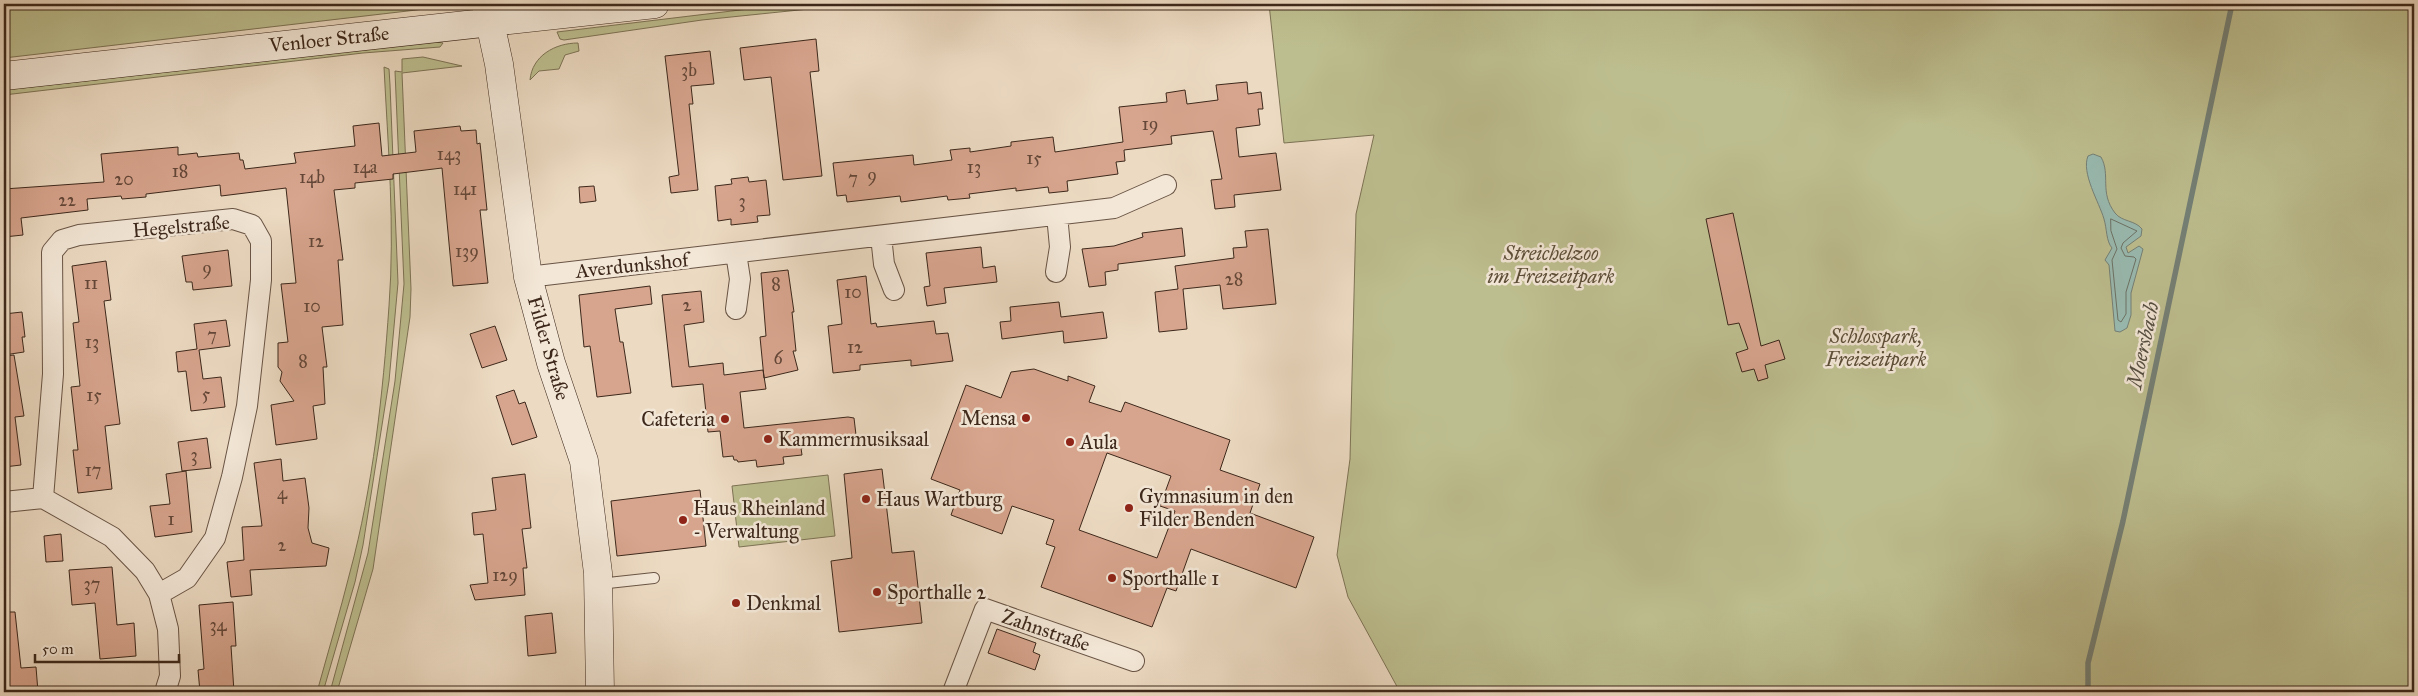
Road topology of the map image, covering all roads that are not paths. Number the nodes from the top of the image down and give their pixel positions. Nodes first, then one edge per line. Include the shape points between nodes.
1 (655, 4) edge
2 (488, 13) edge
3 (4, 76) edge
4 (1166, 185) dead end
5 (1057, 215) junction
6 (881, 236) junction
7 (736, 253) junction
8 (1056, 272) dead end
9 (528, 277) junction
10 (894, 290) dead end
11 (736, 309) dead end
12 (43, 498) junction
13 (4, 502) edge
14 (654, 578) dead end
15 (598, 584) junction
16 (159, 594) junction
17 (1134, 661) dead end
18 (165, 692) edge
19 (600, 692) edge
20 (953, 692) edge

1 - 2 street, Venloer Straße
2 - 3 street, Venloer Straße
2 - 9 street, Filder Straße via 499,64
4 - 5 street, Averdunkshof via 1114,208
5 - 6 street, Averdunkshof
5 - 8 street via 1060,247
6 - 7 street, Averdunkshof
6 - 10 street via 884,264
7 - 9 street, Averdunkshof
7 - 11 street via 740,279
9 - 15 street, Filder Straße via 551,363 584,461
12 - 13 street
12 - 16 street via 112,537 145,571
12 - 16 street, Hegelstraße via 53,374 52,252 62,240 79,235 233,219 252,225 261,242 261,280 247,406 232,476 215,538 187,578
14 - 15 lane
15 - 19 street, Filder Straße
16 - 18 street via 168,628 170,676
17 - 20 street, Zahnstraße via 985,608

